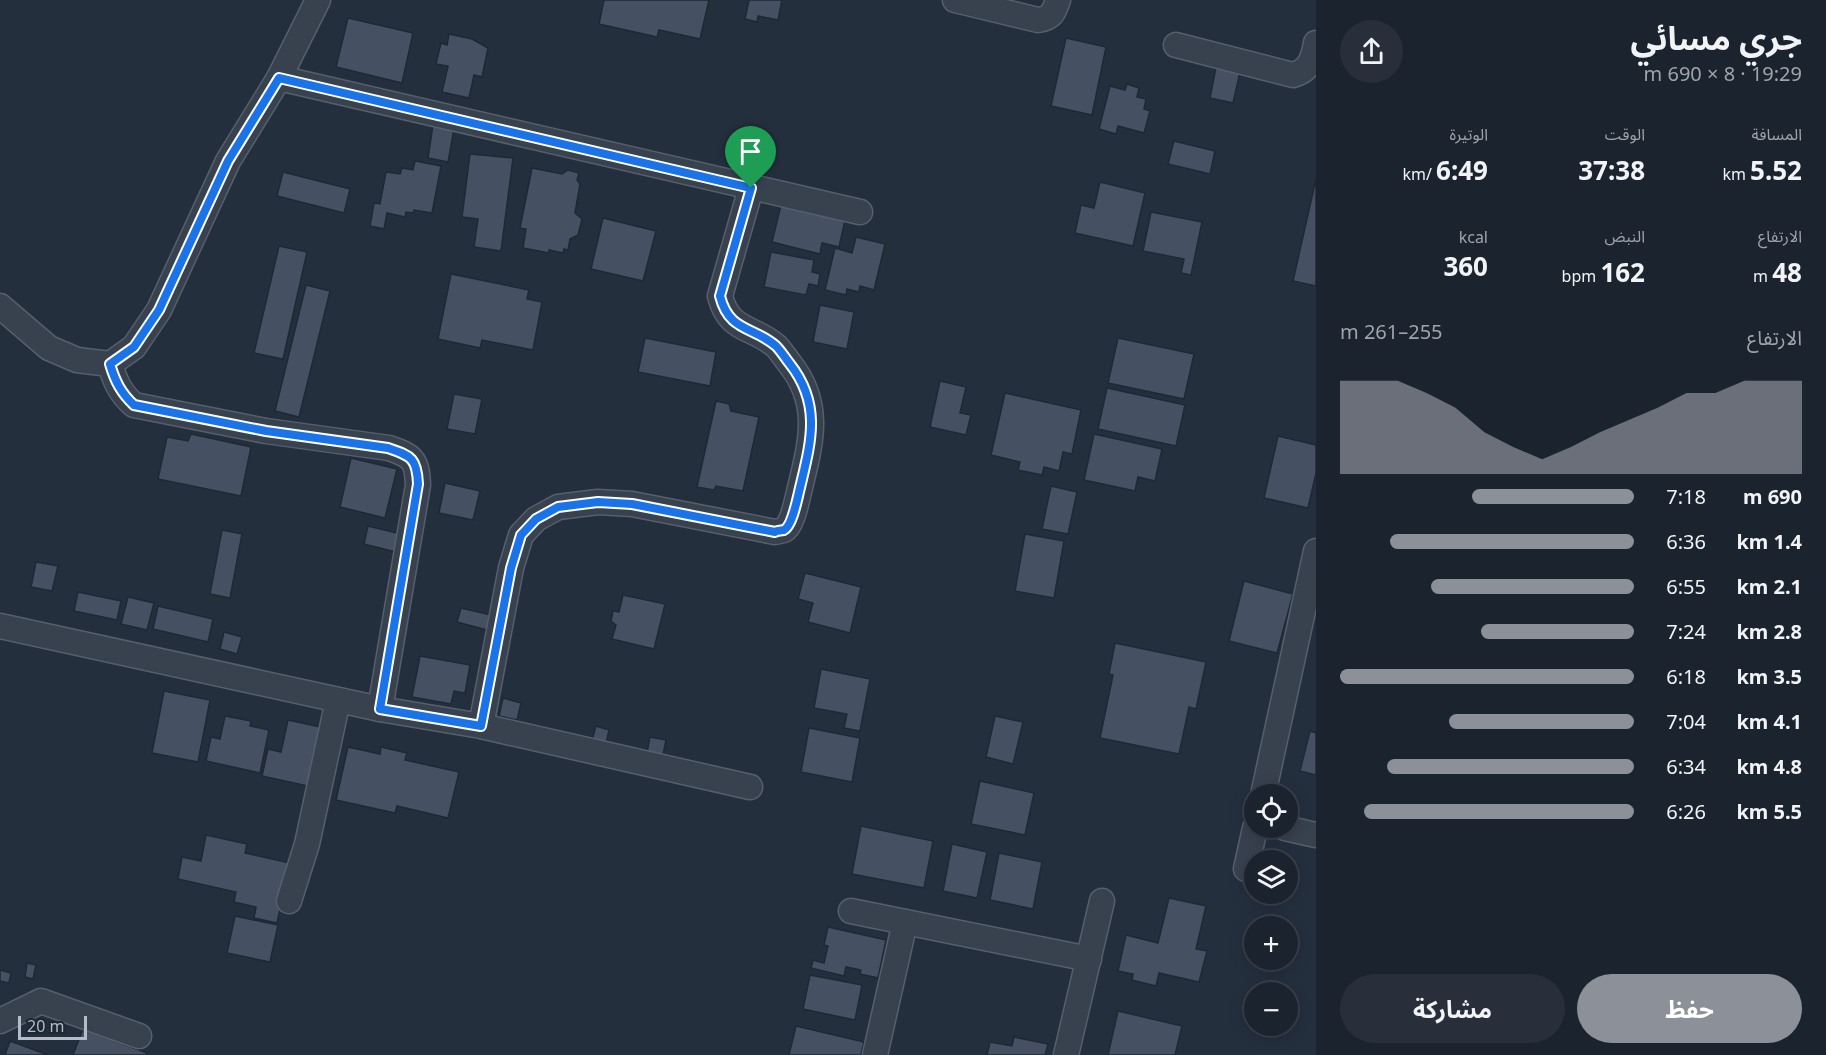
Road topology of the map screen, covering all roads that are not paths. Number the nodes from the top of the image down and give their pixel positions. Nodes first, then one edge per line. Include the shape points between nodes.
1 (318, 0) edge
2 (955, 0) edge
3 (1058, 0) edge
4 (1316, 43) edge
5 (1176, 45) dead end
6 (279, 78) junction
7 (751, 188) junction
8 (860, 212) dead end
9 (0, 306) edge
10 (110, 364) junction
11 (1316, 551) edge
12 (0, 626) edge
13 (338, 700) junction
14 (380, 709) junction
15 (481, 726) junction
16 (1265, 784) edge
17 (750, 788) dead end
18 (1298, 831) edge
19 (1316, 835) edge
20 (289, 901) dead end
21 (1102, 901) dead end
22 (851, 911) dead end
23 (905, 922) junction
24 (1089, 959) junction
25 (0, 1021) edge
26 (139, 1036) dead end
27 (875, 1055) edge
28 (1066, 1055) edge

1 - 6 street
2 - 3 street via 1038,20 1054,13
4 - 5 street via 1308,68 1293,75
6 - 7 street
6 - 10 street via 228,161 159,310 134,347
7 - 8 street
7 - 15 street via 720,296 731,320 776,346 808,396 812,422 808,453 789,526 775,532 632,504 598,502 558,507 536,519 521,535 511,568
9 - 10 street via 49,348 77,360
10 - 14 street via 123,395 134,405 408,454 418,468 418,484
11 - 16 street
12 - 13 street
13 - 14 street
13 - 20 street via 307,844
14 - 15 street
15 - 17 street
18 - 19 street
21 - 24 street
22 - 23 street
23 - 24 street
23 - 27 street
24 - 28 street
25 - 26 street via 41,1002

